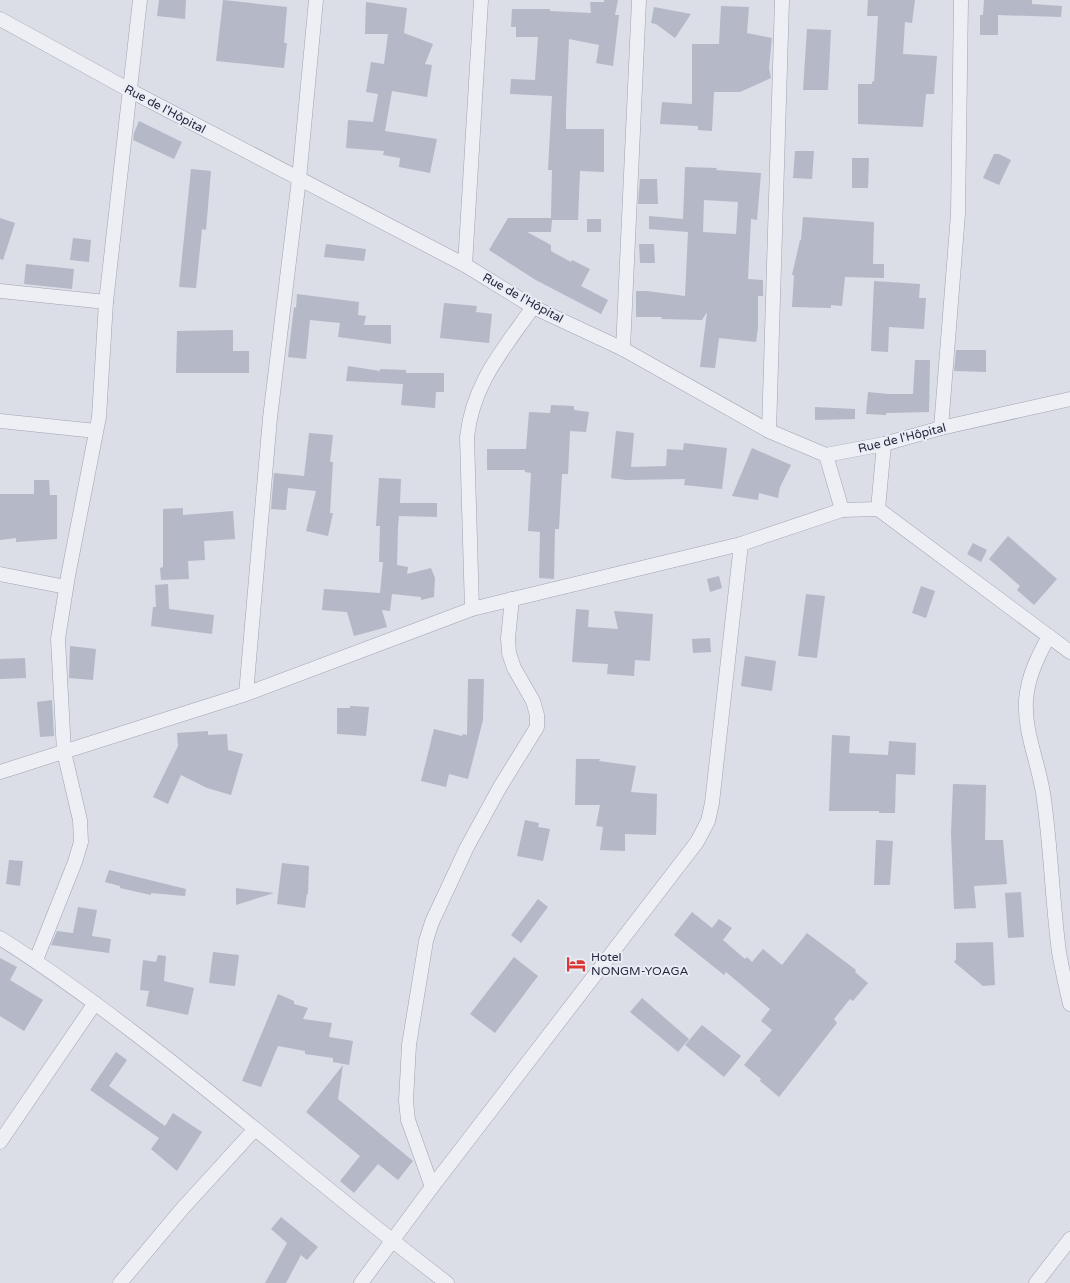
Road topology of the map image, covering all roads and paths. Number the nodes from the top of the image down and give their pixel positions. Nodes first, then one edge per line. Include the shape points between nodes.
1 (140, 0) edge
2 (316, 0) edge
3 (482, 0) edge
4 (639, 0) edge
5 (782, 0) edge
6 (960, 0) edge
7 (0, 19) edge
8 (131, 91) junction
9 (299, 179) junction
10 (465, 265) junction
11 (0, 291) edge
12 (106, 302) junction
13 (534, 306) junction
14 (623, 349) junction
15 (1070, 399) edge
16 (0, 421) edge
17 (941, 428) junction
18 (96, 431) junction
19 (769, 431) junction
20 (884, 444) junction
21 (826, 455) junction
22 (878, 509) junction
23 (842, 510) junction
24 (741, 544) junction
25 (0, 574) edge
26 (66, 587) junction
27 (512, 599) junction
28 (472, 609) junction
29 (1049, 636) junction
30 (1070, 652) edge
31 (246, 694) junction
32 (64, 752) junction
33 (0, 772) edge
34 (0, 938) edge
35 (36, 960) junction
36 (95, 1003) junction
37 (1070, 1004) edge
38 (255, 1129) junction
39 (0, 1142) edge
40 (432, 1187) junction
41 (1070, 1239) edge
42 (392, 1242) junction
43 (120, 1283) edge
44 (361, 1283) edge
45 (448, 1283) edge
46 (1036, 1283) edge

1 - 8 street
2 - 9 street
3 - 10 street
4 - 14 street
5 - 19 street
6 - 17 street via 958,214
7 - 8 street, Rue de l'Hôpital
8 - 9 street, Rue de l'Hôpital
8 - 12 street
9 - 10 street, Rue de l'Hôpital
9 - 31 street via 270,418
10 - 13 street, Rue de l'Hôpital
11 - 12 street
12 - 18 street
13 - 14 street, Rue de l'Hôpital
13 - 28 street via 493,364 477,392 469,417
14 - 19 street, Rue de l'Hôpital
15 - 17 street, Rue de l'Hôpital
16 - 18 street
17 - 20 street, Rue de l'Hôpital
18 - 26 street
19 - 21 street, Rue de l'Hôpital
20 - 21 street, Rue de l'Hôpital
20 - 22 street
21 - 23 street
22 - 23 street
22 - 29 street
23 - 24 street
24 - 27 street
24 - 40 street via 712,803 704,831
25 - 26 street
26 - 32 street via 58,639
27 - 28 street
27 - 40 street via 509,653 533,701 537,727 467,846 426,941 409,1045 406,1101 408,1120
28 - 31 street
29 - 30 street
29 - 37 street via 1030,680 1026,699 1027,728 1043,795 1060,953
31 - 32 street
32 - 33 street
32 - 35 street via 80,820 81,842
34 - 35 street
35 - 36 street
36 - 38 street
36 - 39 street
38 - 42 street
38 - 43 street via 182,1208
40 - 42 street
41 - 46 street
42 - 44 street
42 - 45 street

